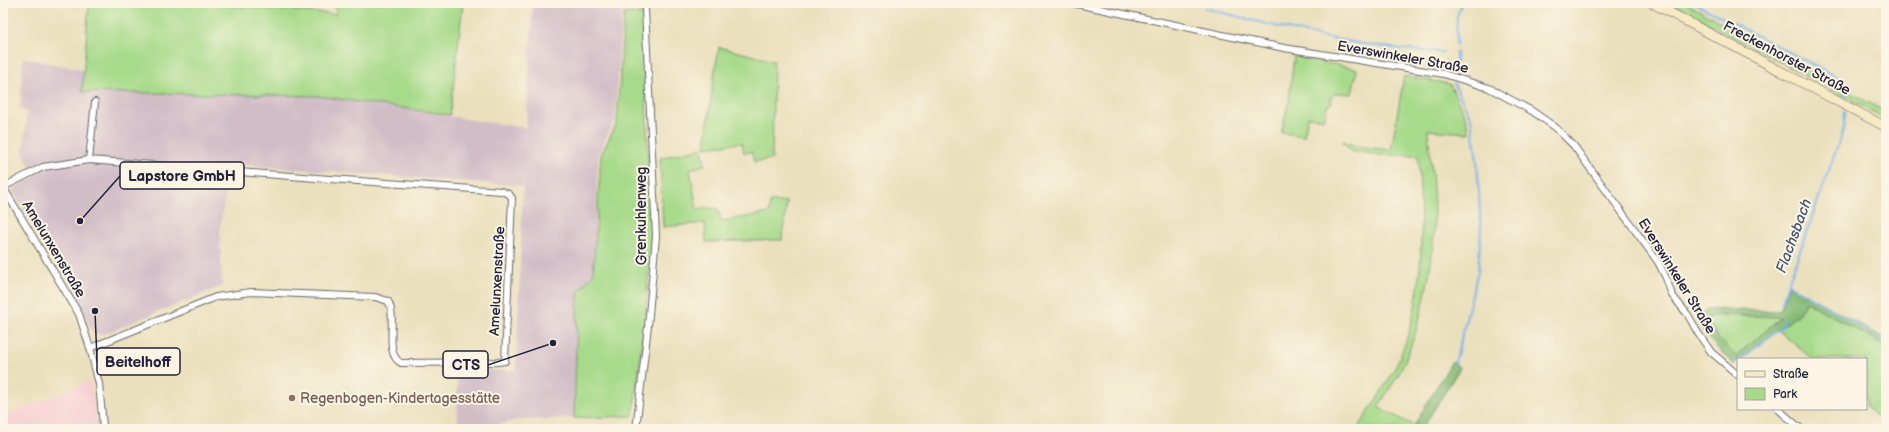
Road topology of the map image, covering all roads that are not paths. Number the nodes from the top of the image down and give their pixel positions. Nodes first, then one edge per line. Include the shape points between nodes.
1 (646, 3) edge
2 (1072, 3) edge
3 (1652, 3) edge
4 (95, 102) dead end
5 (1886, 127) edge
6 (89, 160) junction
7 (3, 187) edge
8 (90, 348) junction
9 (1737, 374) edge
10 (1779, 410) edge
11 (101, 429) edge
12 (636, 429) edge
13 (1801, 429) edge

1 - 12 street, Grenkuhlenweg via 644,10 656,236
2 - 9 street, Everswinkeler Straße via 1284,48 1444,74 1490,88 1507,97 1554,127 1574,146 1658,262 1672,295 1711,352
3 - 5 main road, Freckenhorster Straße
4 - 6 street
6 - 7 street, Amelunxenstraße via 44,167
6 - 8 street, Amelunxenstraße via 501,191 509,194 513,206 505,360 401,363 392,353 391,312 388,301 375,297 251,292 216,297
7 - 8 street, Amelunxenstraße via 79,314
8 - 11 street, Amelunxenstraße via 99,384
10 - 13 street

